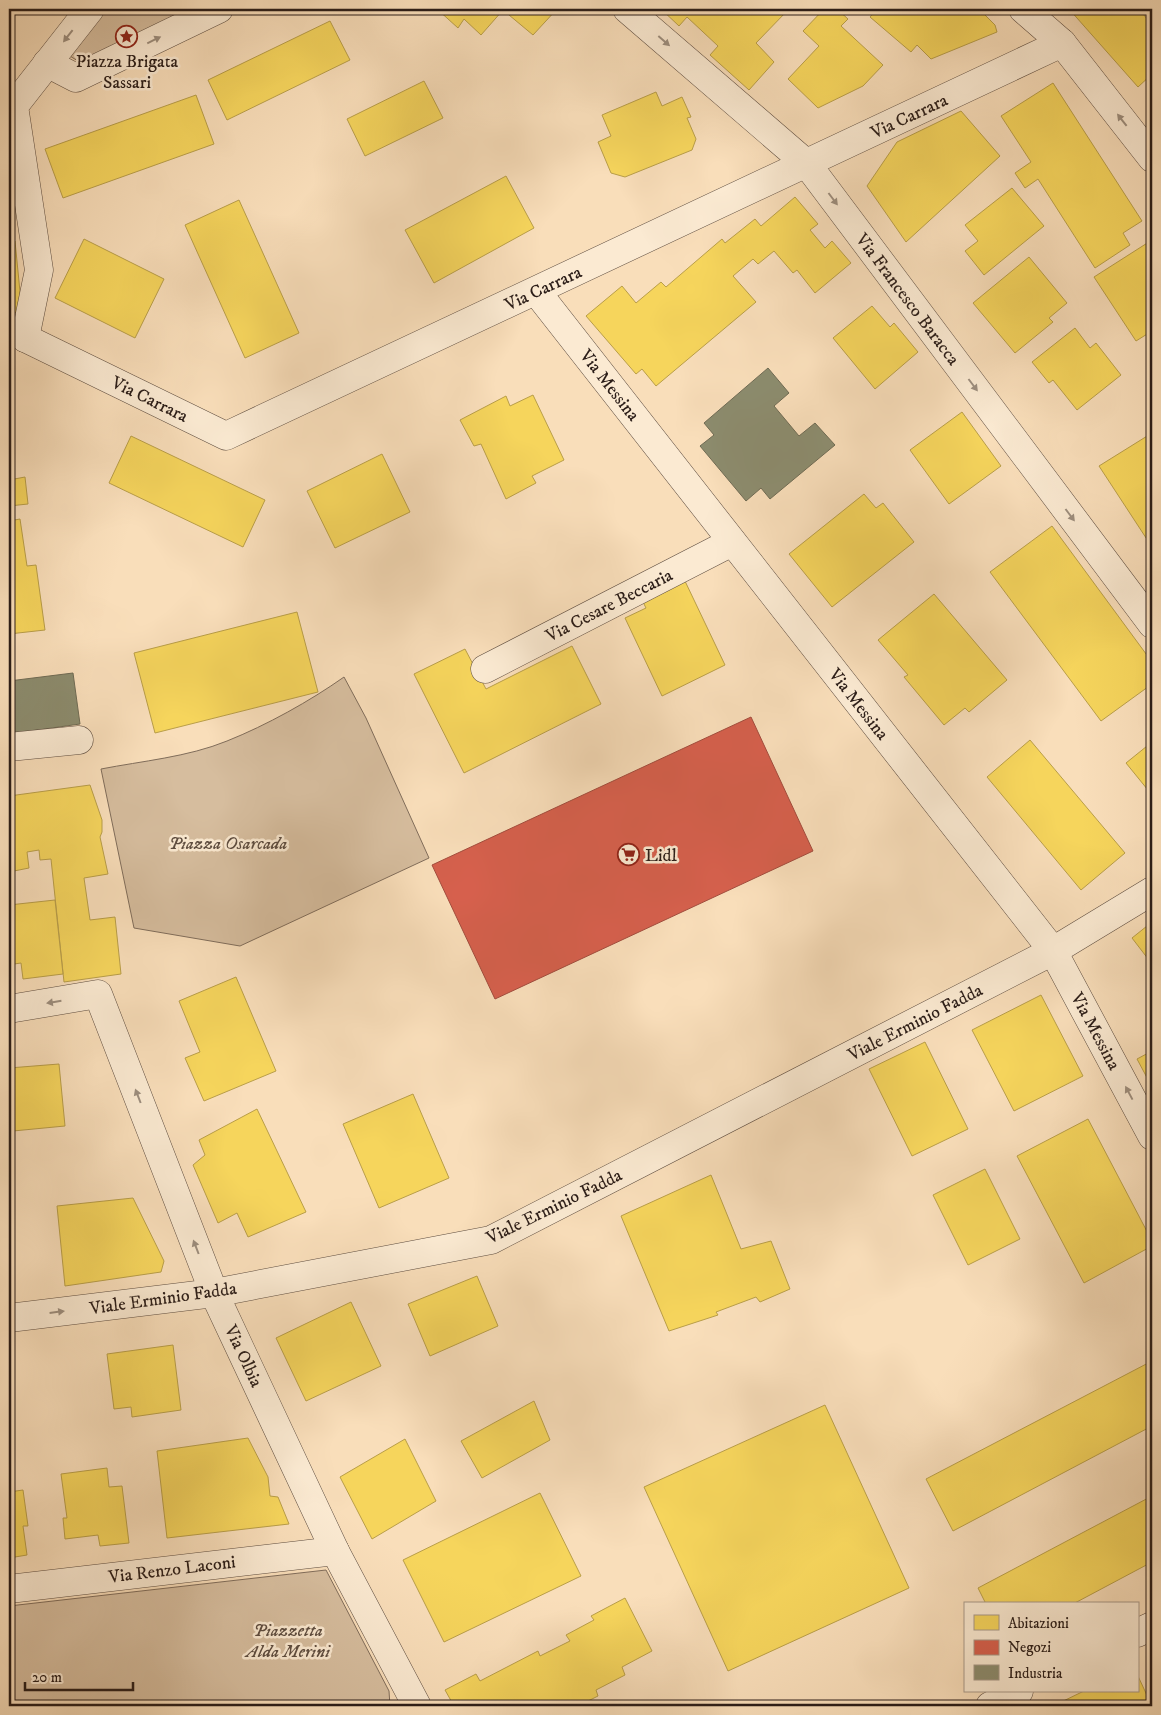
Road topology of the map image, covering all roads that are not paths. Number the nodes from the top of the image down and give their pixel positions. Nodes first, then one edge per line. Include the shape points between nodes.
1 (90, 9) edge
2 (219, 9) edge
3 (627, 9) edge
4 (1023, 9) edge
5 (1062, 43) junction
6 (47, 64) junction
7 (1152, 158) edge
8 (807, 164) junction
9 (536, 291) junction
10 (17, 339) edge
11 (732, 542) junction
12 (1152, 624) edge
13 (485, 669) dead end
14 (79, 740) dead end
15 (9, 747) edge
16 (1152, 891) edge
17 (1053, 950) junction
18 (9, 1009) edge
19 (1152, 1136) edge
20 (214, 1293) junction
21 (9, 1318) edge
22 (335, 1551) junction
23 (9, 1588) edge
24 (1152, 1626) edge
25 (1138, 1633) edge
26 (417, 1706) edge

1 -> 6 street
6 -> 2 street via 76,78
3 -> 8 street, Via Francesco Baracca
4 - 5 street
7 -> 5 street
5 - 8 street, Via Carrara
6 - 10 street via 14,106 39,270
8 - 9 street, Via Carrara
8 -> 12 street, Via Francesco Baracca
9 - 10 street, Via Carrara via 226,436
9 - 11 street, Via Messina
11 - 13 street, Via Cesare Beccaria
11 - 17 street, Via Messina
14 - 15 street
16 - 17 street, Viale Erminio Fadda
19 -> 17 street, Via Messina
17 - 20 street, Viale Erminio Fadda via 491,1240
20 -> 18 street, Via Olbia via 98,994
21 -> 20 street, Viale Erminio Fadda
20 - 22 street, Via Olbia
22 - 23 street, Via Renzo Laconi
22 - 26 street, Via Olbia
24 - 25 street

